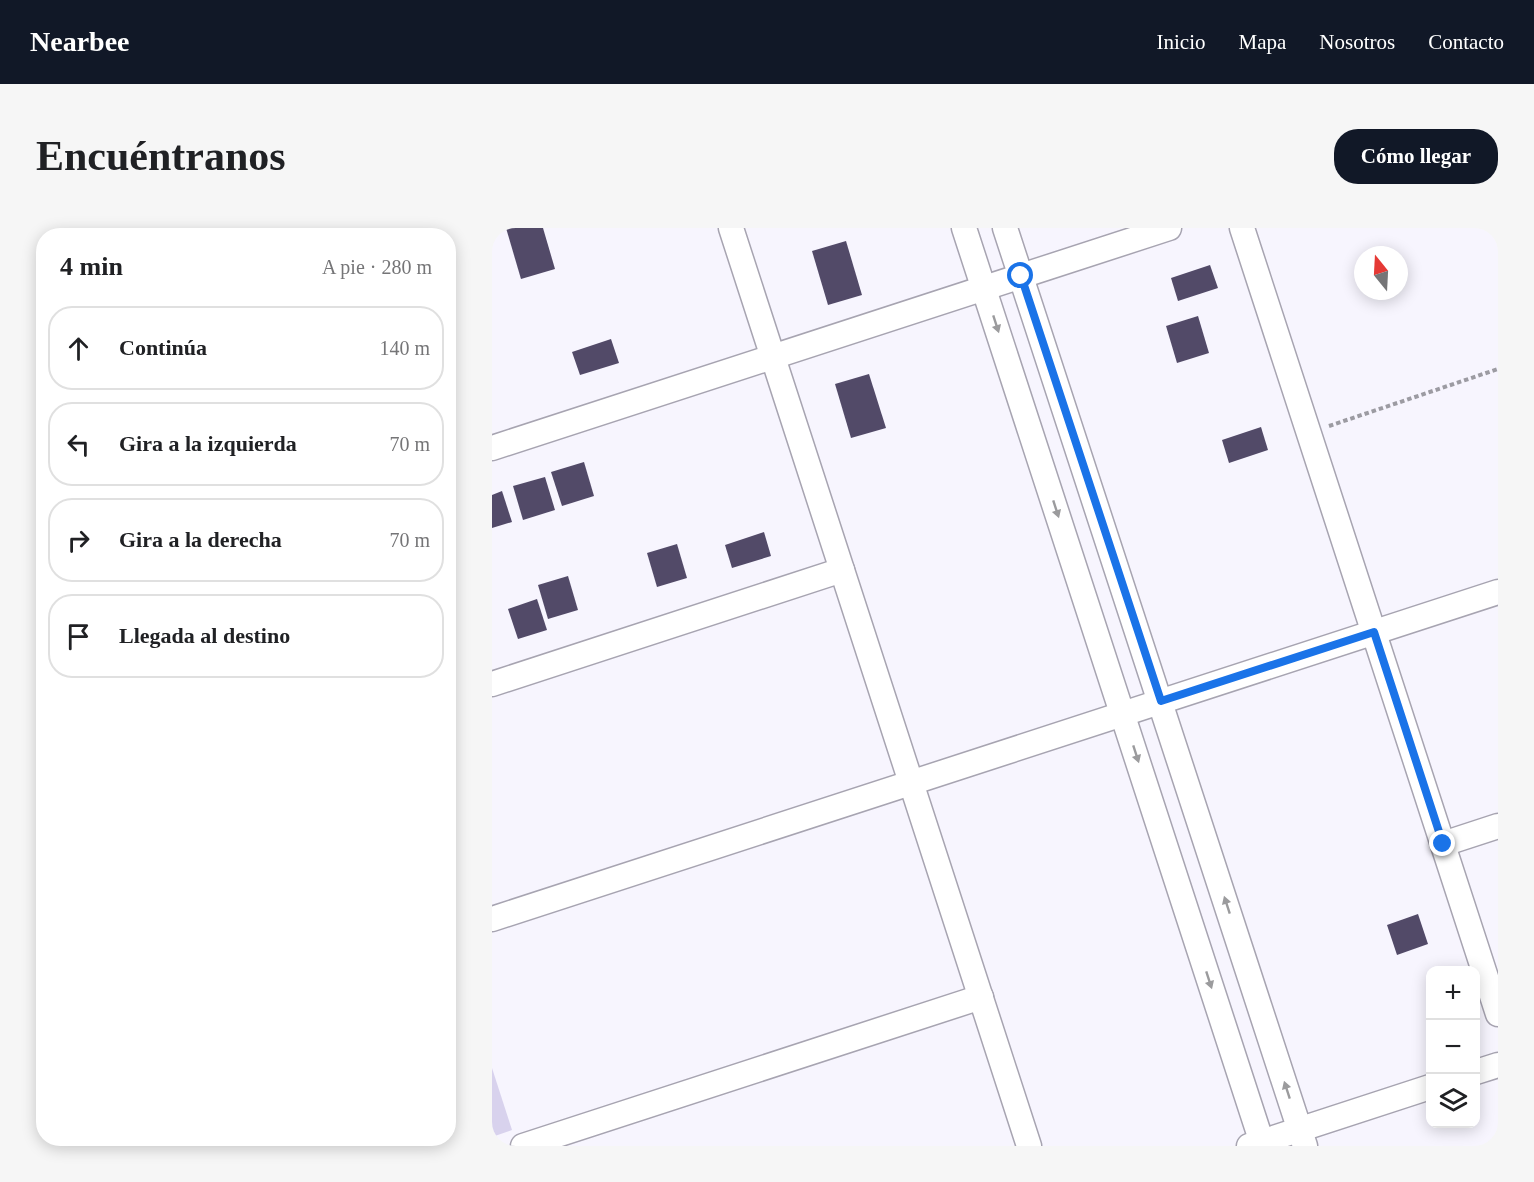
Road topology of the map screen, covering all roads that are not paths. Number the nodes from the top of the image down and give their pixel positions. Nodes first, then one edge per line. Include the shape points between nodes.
1 (731, 228) edge
2 (964, 228) edge
3 (1005, 228) edge
4 (1169, 228) edge
5 (1242, 228) edge
6 (1021, 276) junction
7 (984, 288) junction
8 (773, 357) junction
9 (492, 448) edge
10 (842, 570) junction
11 (1498, 592) edge
12 (1374, 632) junction
13 (492, 684) edge
14 (1161, 701) junction
15 (1123, 714) junction
16 (911, 783) junction
17 (1498, 826) edge
18 (1443, 844) junction
19 (492, 919) edge
20 (981, 997) junction
21 (1498, 1014) edge
22 (1498, 1065) edge
23 (1480, 1071) edge
24 (1426, 1089) edge
25 (1303, 1138) edge
26 (1258, 1145) edge
27 (523, 1146) edge
28 (1029, 1146) edge

1 - 8 street
2 - 7 street
3 - 6 street
4 - 6 street
5 - 12 street
6 - 7 street
6 - 14 street
7 - 8 street
7 -> 15 street
8 - 9 street
8 - 10 street
10 - 13 street
10 - 16 street
11 - 12 street
12 - 14 street
12 - 18 street
14 - 15 street
25 -> 14 street
15 - 16 street
15 -> 26 street
16 - 19 street
16 - 20 street
17 - 18 street
18 - 21 street
20 - 27 street
20 - 28 street
22 - 23 street
24 - 25 street
25 - 26 street

